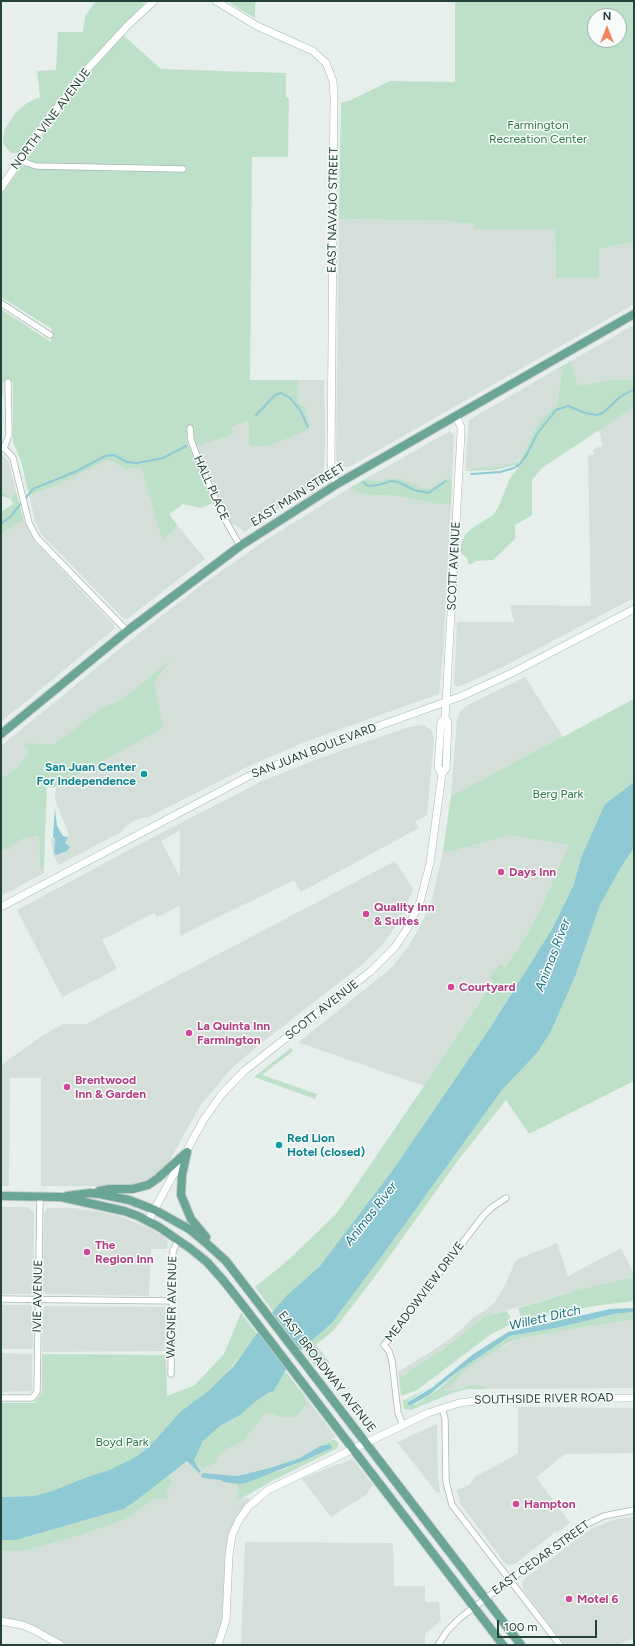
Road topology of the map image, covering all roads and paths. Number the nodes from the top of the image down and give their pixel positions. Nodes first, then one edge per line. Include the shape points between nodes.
1 (154, 1) edge
2 (216, 1) edge
3 (20, 159) junction
4 (182, 169) dead end
5 (1, 188) edge
6 (1, 303) edge
7 (634, 314) edge
8 (50, 335) dead end
9 (8, 382) dead end
10 (456, 416) junction
11 (190, 428) dead end
12 (3, 447) edge
13 (337, 484) junction
14 (240, 546) junction
15 (634, 609) edge
16 (127, 631) junction
17 (446, 703) junction
18 (1, 734) edge
19 (1, 907) edge
20 (187, 1152) junction
21 (90, 1192) junction
22 (1, 1196) edge
23 (40, 1197) junction
24 (61, 1197) junction
25 (506, 1198) dead end
26 (155, 1210) junction
27 (148, 1221) junction
28 (178, 1240) junction
29 (226, 1261) junction
30 (1, 1299) edge
31 (38, 1300) junction
32 (172, 1302) junction
33 (171, 1374) dead end
34 (1, 1398) edge
35 (634, 1398) edge
36 (442, 1408) junction
37 (403, 1425) junction
38 (367, 1443) junction
39 (354, 1450) junction
40 (634, 1510) edge
41 (510, 1580) junction
42 (486, 1599) junction
43 (474, 1607) junction
44 (1, 1622) edge
45 (50, 1644) edge
46 (61, 1645) edge
47 (218, 1645) edge
48 (438, 1645) edge
49 (503, 1645) edge
50 (521, 1645) edge
51 (560, 1645) edge

1 - 3 main road, NORTH VINE AVENUE via 81,76
2 - 13 main road, EAST NAVAJO STREET via 258,26 312,51 326,63 333,81 331,460 332,474
3 - 4 street via 36,166
3 - 5 main road, NORTH VINE AVENUE
6 - 8 street
7 - 10 main road, EAST MAIN STREET
9 - 12 street via 9,435
10 - 13 main road, EAST MAIN STREET
10 - 17 main road, SCOTT AVENUE via 461,433
11 - 14 street, HALL PLACE via 191,440 202,467 223,516
12 - 16 street via 13,458 29,523 37,538
13 - 14 main road, EAST MAIN STREET
14 - 16 main road, EAST MAIN STREET
15 - 17 main road, SAN JUAN BOULEVARD via 514,672
16 - 18 main road, EAST MAIN STREET
17 - 19 main road, SAN JUAN BOULEVARD via 326,745 251,775
17 - 20 main road, SCOTT AVENUE via 445,718 441,722 438,767 442,774 426,883 416,911 401,939 371,971 244,1072 221,1095
20 - 21 main road via 148,1185 132,1189
20 - 26 main road, SCOTT AVENUE
20 - 29 main road via 180,1188 183,1202 191,1219
21 - 24 main road, EAST BROADWAY AVENUE
21 - 26 main road, EAST BROADWAY AVENUE
22 - 23 main road, EAST BROADWAY AVENUE
23 - 24 main road, EAST BROADWAY AVENUE
23 - 31 street, IVIE AVENUE
24 - 27 main road, EAST BROADWAY AVENUE via 131,1213
25 - 37 street, MEADOWVIEW DRIVE via 483,1216 384,1345 392,1361 398,1413
26 - 27 main road, SCOTT AVENUE
26 - 29 main road, EAST BROADWAY AVENUE via 194,1233
27 - 28 main road, EAST BROADWAY AVENUE
28 - 32 street, WAGNER AVENUE via 173,1251
28 - 39 main road, EAST BROADWAY AVENUE via 216,1272
29 - 38 main road, EAST BROADWAY AVENUE
30 - 31 street
31 - 32 street
31 - 34 street, IVIE AVENUE via 36,1394 32,1398
32 - 33 street, WAGNER AVENUE
35 - 36 main road, SOUTHSIDE RIVER ROAD via 490,1399 463,1402
36 - 37 main road, SOUTHSIDE RIVER ROAD
36 - 41 street via 445,1419 446,1482 450,1499 461,1518
37 - 38 main road, SOUTHSIDE RIVER ROAD
38 - 39 main road, SOUTHSIDE RIVER ROAD
38 - 42 main road, EAST BROADWAY AVENUE
39 - 43 main road, EAST BROADWAY AVENUE
39 - 47 main road, SOUTHSIDE RIVER ROAD via 268,1490 253,1501 245,1512 234,1530 230,1546 226,1620
40 - 41 street, EAST CEDAR STREET via 604,1516 585,1524
41 - 42 street, EAST CEDAR STREET
41 - 51 street
42 - 43 street, EAST CEDAR STREET
42 - 50 main road, EAST BROADWAY AVENUE
43 - 48 street, EAST CEDAR STREET via 453,1624
43 - 49 main road, EAST BROADWAY AVENUE
44 - 45 main road via 22,1625 34,1630
45 - 46 main road

